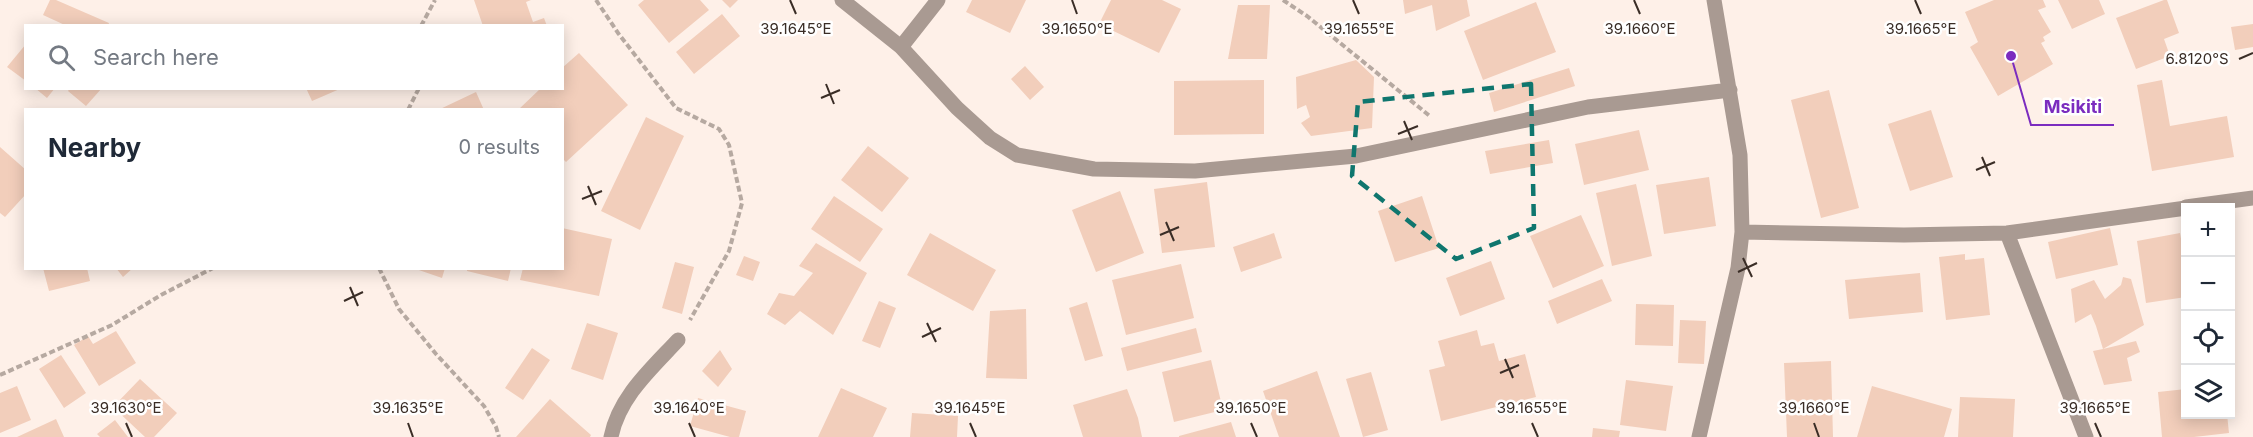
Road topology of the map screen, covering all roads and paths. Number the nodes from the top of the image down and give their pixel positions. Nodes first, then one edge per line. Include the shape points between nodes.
1 (435, 0) edge
2 (596, 0) edge
3 (842, 0) edge
4 (938, 0) edge
5 (1283, 0) edge
6 (1714, 0) edge
7 (423, 24) edge
8 (901, 46) junction
9 (418, 90) edge
10 (1730, 90) junction
11 (410, 108) edge
12 (1456, 135) junction
13 (2253, 198) edge
14 (2220, 203) edge
15 (2181, 209) edge
16 (1742, 232) junction
17 (2007, 233) junction
18 (209, 270) edge
19 (380, 270) edge
20 (678, 340) joint
21 (0, 375) edge
22 (499, 437) edge
23 (611, 437) edge
24 (1699, 437) edge
25 (2086, 437) edge

1 - 7 path
2 - 20 path via 676,108 719,129 729,145 742,203 729,251
3 - 8 street
4 - 8 street
5 - 12 path
6 - 10 street
8 - 12 street via 990,138 1017,155 1094,169 1195,171 1356,156
9 - 11 path
10 - 12 street via 1588,107
10 - 16 street via 1740,155
13 - 14 street
15 - 17 street
16 - 17 street
16 - 24 street via 1738,268
17 - 25 street
18 - 21 path via 112,325
19 - 22 path via 399,309 484,406
20 - 23 street via 628,396

